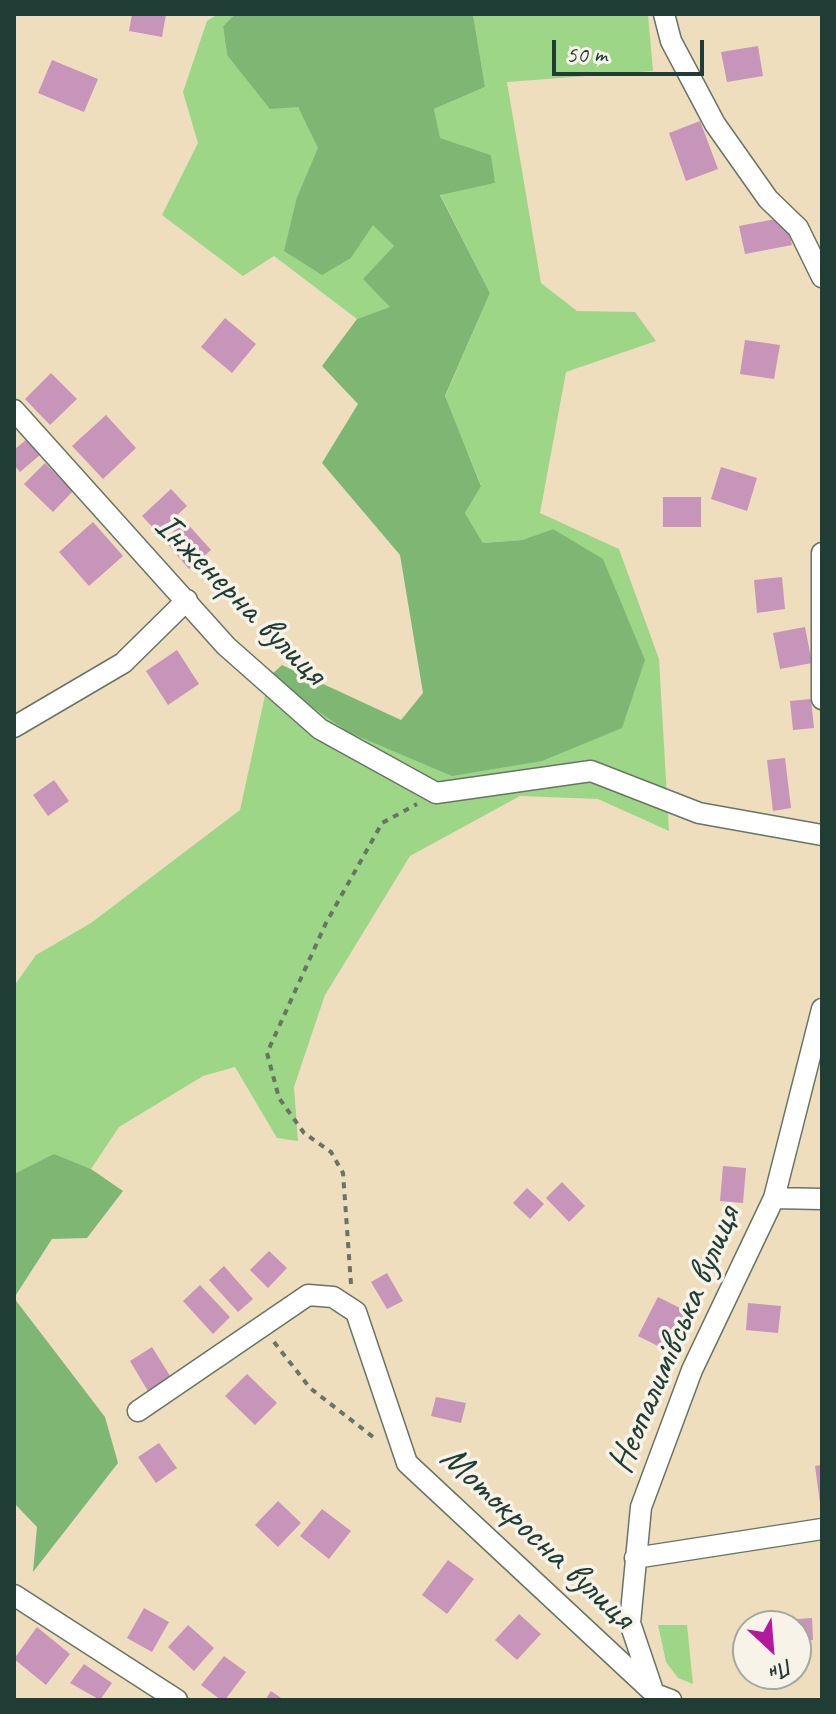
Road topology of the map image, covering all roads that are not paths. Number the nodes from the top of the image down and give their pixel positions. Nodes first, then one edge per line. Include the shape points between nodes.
1 (664, 14) edge
2 (822, 277) edge
3 (14, 410) edge
4 (821, 562) edge
5 (187, 600) junction
6 (822, 699) edge
7 (14, 727) edge
8 (822, 835) edge
9 (822, 1009) edge
10 (774, 1198) junction
11 (822, 1199) edge
12 (138, 1411) dead end
13 (822, 1529) edge
14 (635, 1558) junction
15 (14, 1595) edge
16 (659, 1698) edge
17 (177, 1700) edge

1 - 2 street via 671,41 715,124 768,199 798,228
3 - 5 street, Інженерна вулиця
4 - 6 street
5 - 7 street via 123,663
5 - 8 street, Інженерна вулиця via 226,646 320,729 436,793 591,771 699,813
9 - 10 street, Неопалимівська вулиця
10 - 11 street
10 - 14 street, Неопалимівська вулиця via 692,1370 641,1507
12 - 16 street, Мотокросна вулиця via 308,1295 333,1297 356,1312 407,1463
13 - 14 street
14 - 16 street, Неопалимівська вулиця via 630,1623
15 - 17 street

